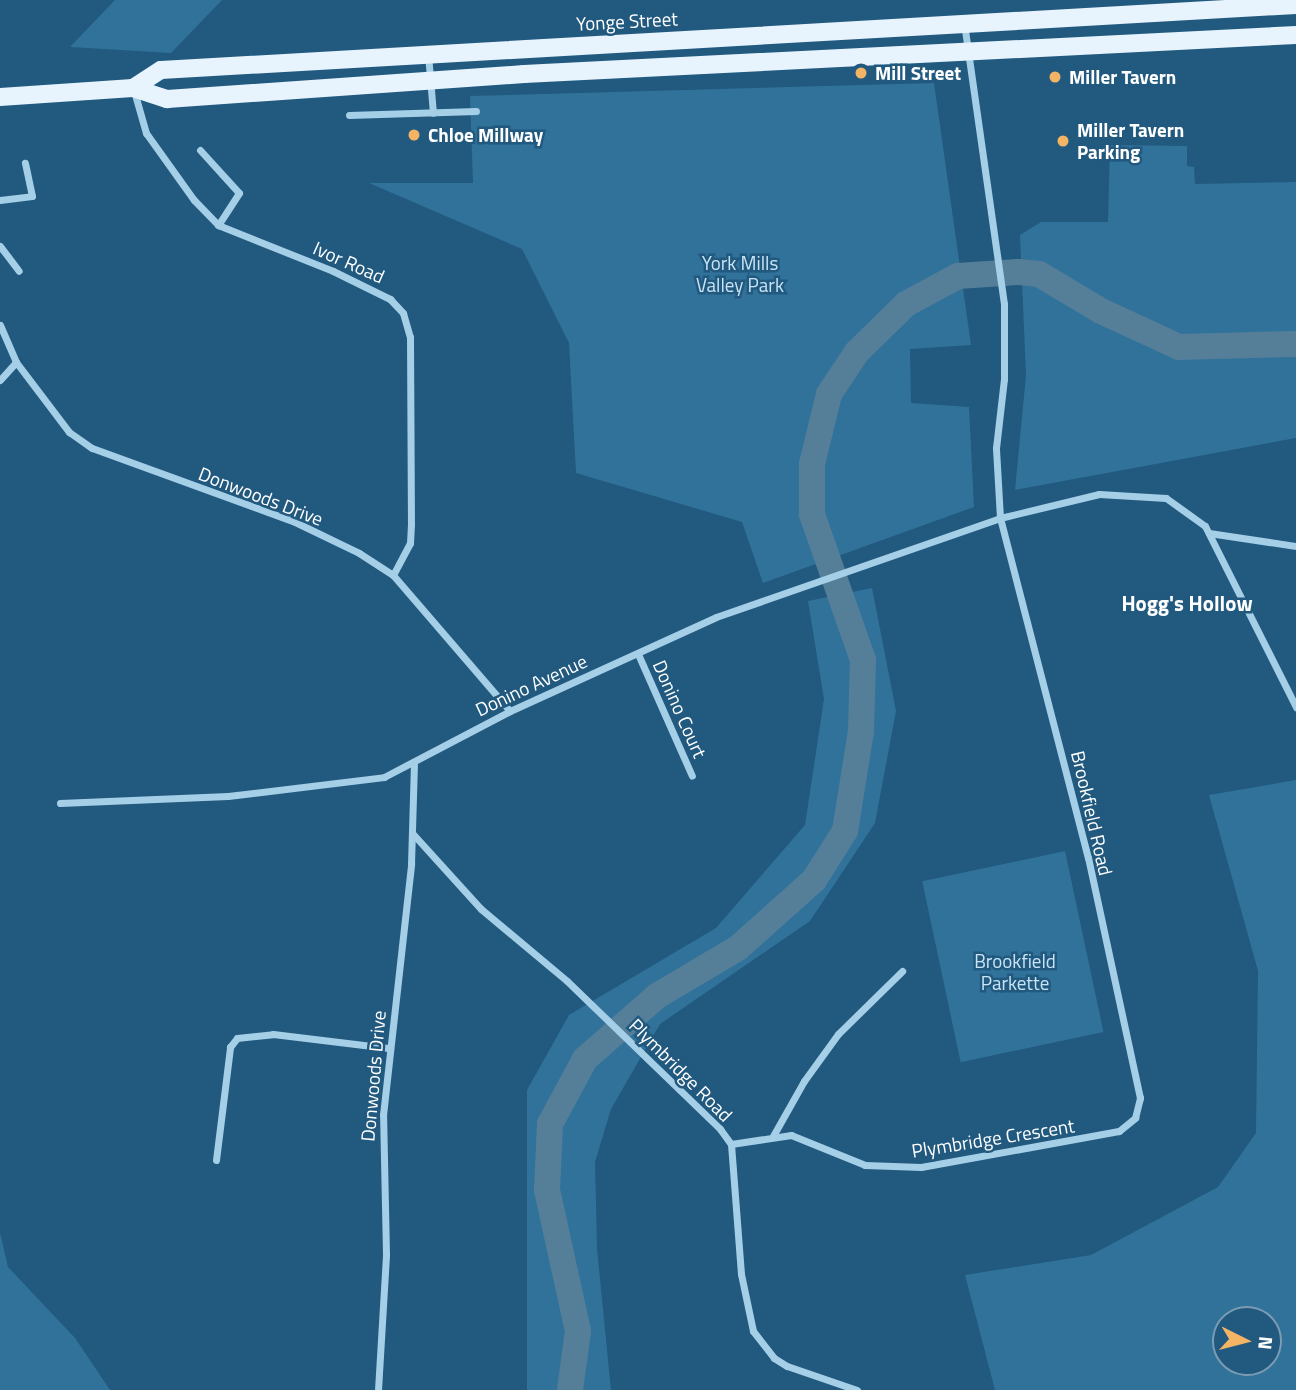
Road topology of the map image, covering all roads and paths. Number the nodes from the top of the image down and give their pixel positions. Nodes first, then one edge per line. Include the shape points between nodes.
1 (1296, 5) edge
2 (964, 22) junction
3 (1296, 35) edge
4 (966, 49) junction
5 (428, 54) junction
6 (430, 79) junction
7 (133, 89) junction
8 (0, 97) edge
9 (476, 111) dead end
10 (433, 113) junction
11 (349, 115) dead end
12 (200, 150) dead end
13 (25, 163) dead end
14 (0, 200) edge
15 (218, 225) junction
16 (0, 246) edge
17 (19, 271) dead end
18 (0, 325) edge
19 (16, 362) junction
20 (0, 380) edge
21 (1000, 518) junction
22 (1209, 533) junction
23 (1296, 546) edge
24 (393, 575) junction
25 (638, 654) junction
26 (1296, 707) edge
27 (510, 711) junction
28 (414, 765) junction
29 (692, 776) dead end
30 (60, 803) dead end
31 (413, 834) junction
32 (902, 971) dead end
33 (388, 1048) junction
34 (1135, 1118) joint
35 (773, 1136) junction
36 (731, 1144) junction
37 (216, 1160) dead end
38 (378, 1390) edge
39 (857, 1390) edge

1 - 2 main road, Yonge Street
2 - 4 street
2 - 5 main road, Yonge Street
3 - 4 main road, Yonge Street
4 - 6 main road, Yonge Street
4 - 21 street via 1004,304 1004,379 995,456
5 - 6 street
5 - 7 main road, Yonge Street via 161,70
6 - 7 main road, Yonge Street via 167,99
6 - 10 street
7 - 8 main road, Yonge Street
7 - 15 street, Ivor Road via 146,133
9 - 10 street
10 - 11 street
12 - 15 street via 239,193
13 - 14 street via 32,196
15 - 24 street, Ivor Road via 333,271 390,299 403,313 410,337 411,524 410,543
16 - 17 street
18 - 19 street, Donwoods Drive
19 - 20 street
19 - 24 street, Donwoods Drive via 69,432 92,448 295,522
21 - 22 street, Donino Avenue via 1077,496 1142,493 1179,504
21 - 25 street, Donino Avenue via 716,617
21 - 34 street, Brookfield Road via 1088,858 1140,1097
22 - 23 street
22 - 26 street, Donino Avenue
24 - 27 street, Donwoods Drive
25 - 27 street, Donino Avenue
25 - 29 street, Donino Court
27 - 28 street, Donino Avenue
28 - 30 street, Donino Avenue via 384,777 228,796
28 - 31 street, Donwoods Drive
31 - 33 street, Donwoods Drive
31 - 36 street, Plymbridge Road via 481,909 660,1068 707,1113
32 - 35 street via 838,1034
33 - 37 street via 273,1034 237,1038 230,1046
33 - 38 street, Donwoods Drive via 381,1185 385,1325
34 - 35 street, Plymbridge Crescent via 1119,1131 921,1167 865,1165 791,1135
35 - 36 street, Plymbridge Crescent
36 - 39 street, Plymbridge Road via 741,1274 753,1331 774,1358 788,1366

